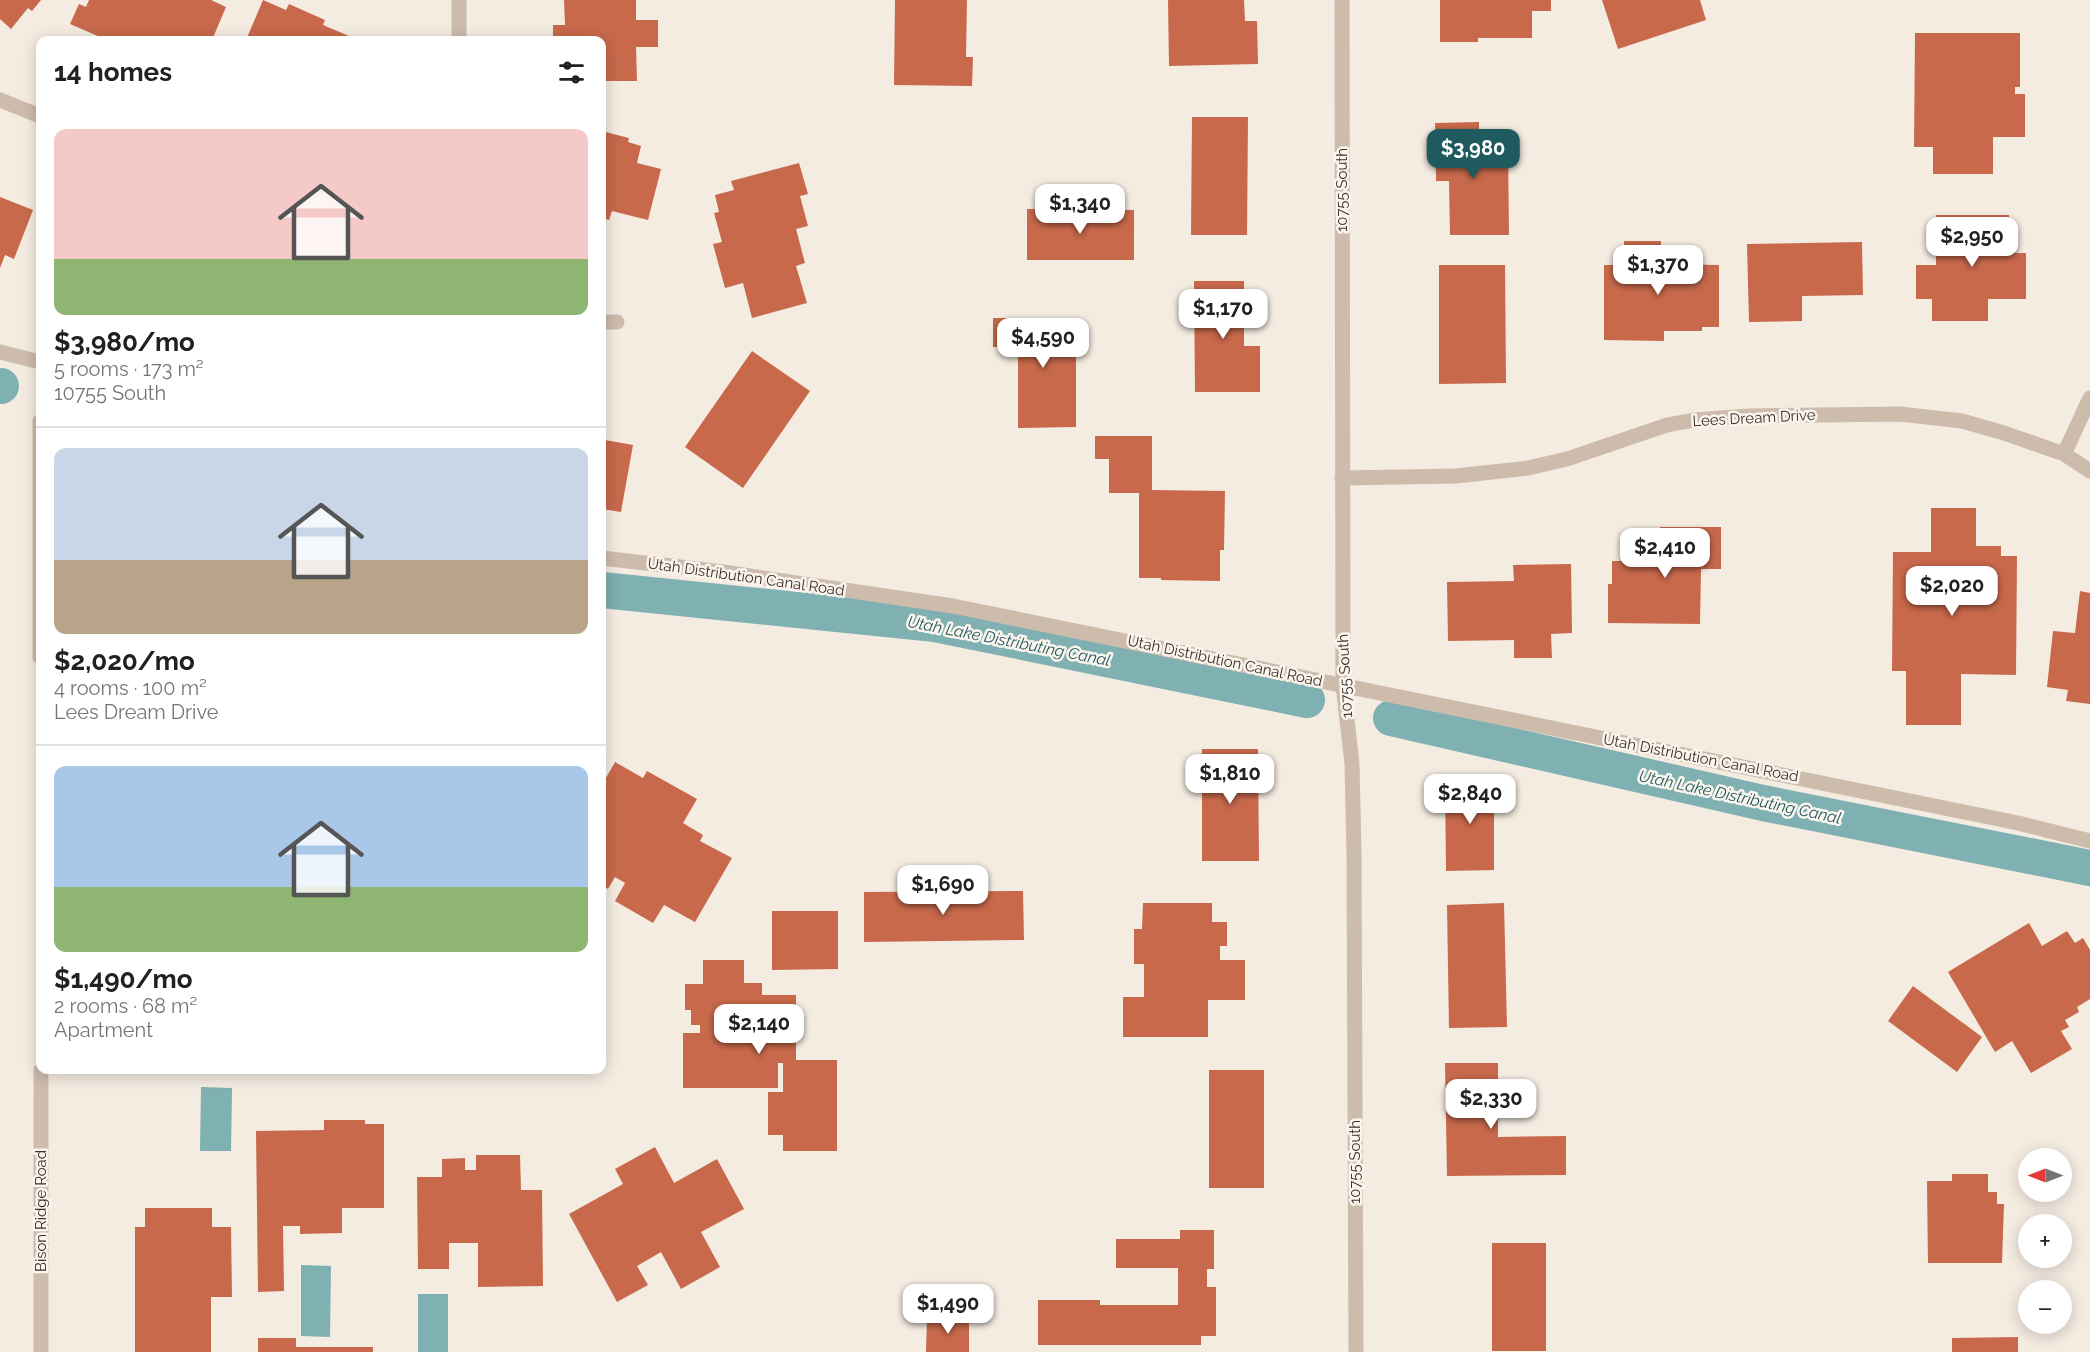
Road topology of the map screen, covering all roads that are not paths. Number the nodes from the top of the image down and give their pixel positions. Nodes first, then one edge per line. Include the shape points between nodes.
1 (459, 0) edge
2 (1342, 0) edge
3 (459, 36) edge
4 (0, 99) edge
5 (36, 114) edge
6 (0, 352) edge
7 (36, 361) edge
8 (2090, 398) edge
9 (2064, 454) junction
10 (2090, 471) edge
11 (1342, 478) junction
12 (606, 558) edge
13 (1343, 685) junction
14 (2090, 842) edge
15 (41, 1074) edge
16 (41, 1352) edge
17 (1356, 1352) edge

1 - 3 street
2 - 11 street, 10755 South
4 - 5 street
6 - 7 street
8 - 9 street
9 - 10 street, Lees Dream Drive
9 - 11 street, Lees Dream Drive via 1962,421 1932,416 1749,416 1667,425 1567,459 1518,470 1456,476
11 - 13 street, 10755 South
12 - 13 street, Utah Distribution Canal Road via 953,606
13 - 14 street, Utah Distribution Canal Road via 2019,822
13 - 17 street, 10755 South via 1352,764 1354,853
15 - 16 street, Bison Ridge Road

